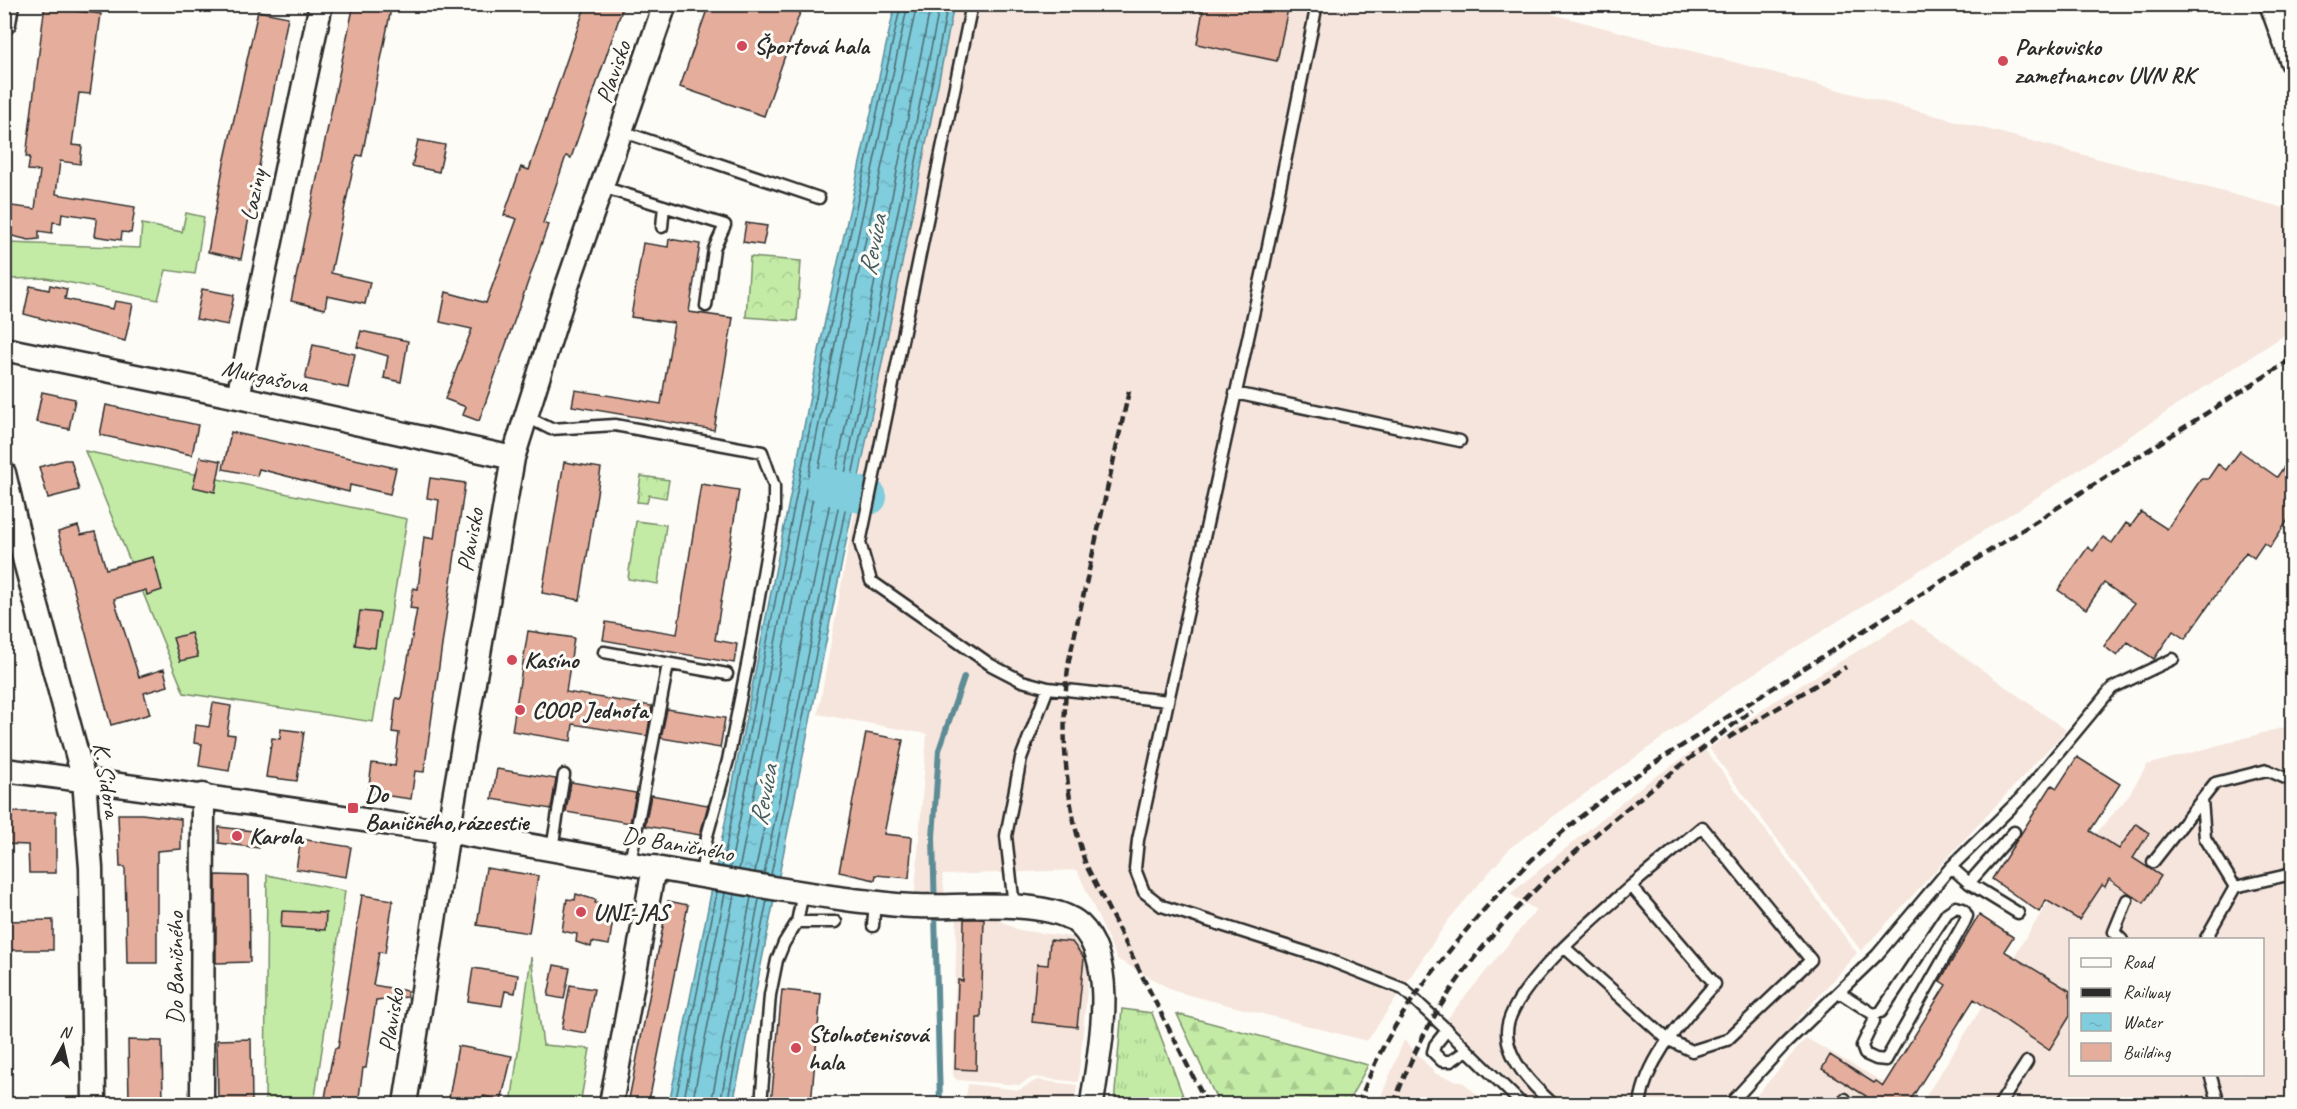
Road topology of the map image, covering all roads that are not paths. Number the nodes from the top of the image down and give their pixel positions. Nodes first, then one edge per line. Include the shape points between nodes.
1 (7, 4) edge
2 (321, 4) edge
3 (665, 4) edge
4 (972, 4) edge
5 (1317, 4) edge
6 (2271, 4) edge
7 (4, 23) edge
8 (2292, 62) edge
9 (621, 131) junction
10 (602, 187) junction
11 (819, 198) dead end
12 (664, 206) junction
13 (662, 227) dead end
14 (705, 306) dead end
15 (4, 349) edge
16 (1235, 393) junction
17 (238, 397) junction
18 (525, 416) junction
19 (1460, 441) dead end
20 (513, 458) junction
21 (4, 472) edge
22 (604, 652) dead end
23 (2173, 659) dead end
24 (668, 664) junction
25 (727, 674) dead end
26 (1048, 688) junction
27 (1168, 701) junction
28 (4, 770) edge
29 (564, 775) dead end
30 (84, 780) junction
31 (2292, 781) edge
32 (203, 795) junction
33 (2202, 800) junction
34 (448, 831) junction
35 (2014, 832) dead end
36 (552, 849) junction
37 (2153, 862) dead end
38 (630, 863) junction
39 (654, 867) junction
40 (1951, 867) junction
41 (2292, 874) edge
42 (705, 877) junction
43 (1969, 883) junction
44 (1631, 886) junction
45 (2235, 888) junction
46 (793, 891) junction
47 (2127, 900) dead end
48 (875, 903) junction
49 (1014, 906) junction
50 (2018, 913) dead end
51 (798, 922) junction
52 (836, 922) dead end
53 (873, 926) dead end
54 (2121, 938) edge
55 (2206, 938) edge
56 (1564, 947) junction
57 (1839, 992) junction
58 (1874, 1014) junction
59 (1447, 1030) junction
60 (1667, 1039) junction
61 (1467, 1050) junction
62 (2027, 1062) dead end
63 (2211, 1076) edge
64 (94, 1104) edge
65 (202, 1104) edge
66 (405, 1104) edge
67 (611, 1104) edge
68 (761, 1104) edge
69 (1092, 1104) edge
70 (1522, 1104) edge
71 (1553, 1104) edge
72 (1640, 1104) edge
73 (1730, 1104) edge
74 (2000, 1104) edge
75 (2219, 1104) edge

1 - 7 street
2 - 17 street, Laziny
3 - 9 street, Plavisko
4 - 26 lane via 860,543 871,581 991,665 1022,681
5 - 16 lane
6 - 8 street
9 - 10 street, Plavisko
9 - 11 lane
10 - 12 lane
10 - 18 street, Plavisko
12 - 13 lane
12 - 14 lane via 725,225 714,249
15 - 17 street, Murgašova
16 - 19 lane
16 - 27 lane
17 - 20 street, Murgašova
18 - 20 street, Plavisko
18 - 42 lane via 551,429 615,425 762,452 774,486 774,511 728,759 707,836
20 - 34 street, Plavisko
21 - 30 street, K. Sidora
22 - 24 lane
23 - 40 lane via 2112,688 2020,799
24 - 25 lane
24 - 38 lane
26 - 27 lane
26 - 49 lane via 1021,758 1006,836
27 - 59 lane via 1138,840 1135,869 1144,892 1162,906 1324,958 1403,989
28 - 30 street, Do Baničného
29 - 36 lane
30 - 32 street, Do Baničného
30 - 64 street, K. Sidora via 91,868
31 - 33 lane via 2267,770 2216,783
32 - 34 street, Do Baničného
32 - 65 street, Do Baničného
33 - 37 lane
33 - 45 lane via 2205,838
34 - 36 street, Do Baničného
34 - 66 street, Plavisko
35 - 43 lane
36 - 38 street, Do Baničného
38 - 39 street, Do Baničného
39 - 42 street, Do Baničného
39 - 67 street
40 - 43 lane
40 - 57 lane via 1877,955
41 - 45 lane
42 - 46 street, Do Baničného
43 - 50 lane
44 - 56 lane
44 - 60 lane via 1715,984
44 - 60 lane via 1702,827 1811,960 1726,1040 1692,1051
45 - 55 lane
46 - 48 street, Do Baničného
46 - 51 lane
47 - 54 lane via 2115,932
48 - 49 street, Do Baničného
48 - 53 lane
49 - 69 street, Do Baničného via 1067,916 1080,926 1100,959 1101,1033
51 - 52 lane
51 - 68 lane via 784,943 770,995
56 - 60 lane
56 - 71 lane via 1513,1006 1507,1032 1515,1063
57 - 58 lane
57 - 73 lane
58 - 58 lane via 1862,1046 1864,1054 1886,1060 1964,923 1967,916 1963,909 1956,907 1947,913 1881,1012
59 - 61 lane
59 - 61 lane via 1435,1045 1435,1057 1450,1061
60 - 72 lane via 1643,1082
61 - 70 lane
62 - 74 lane
63 - 75 lane

